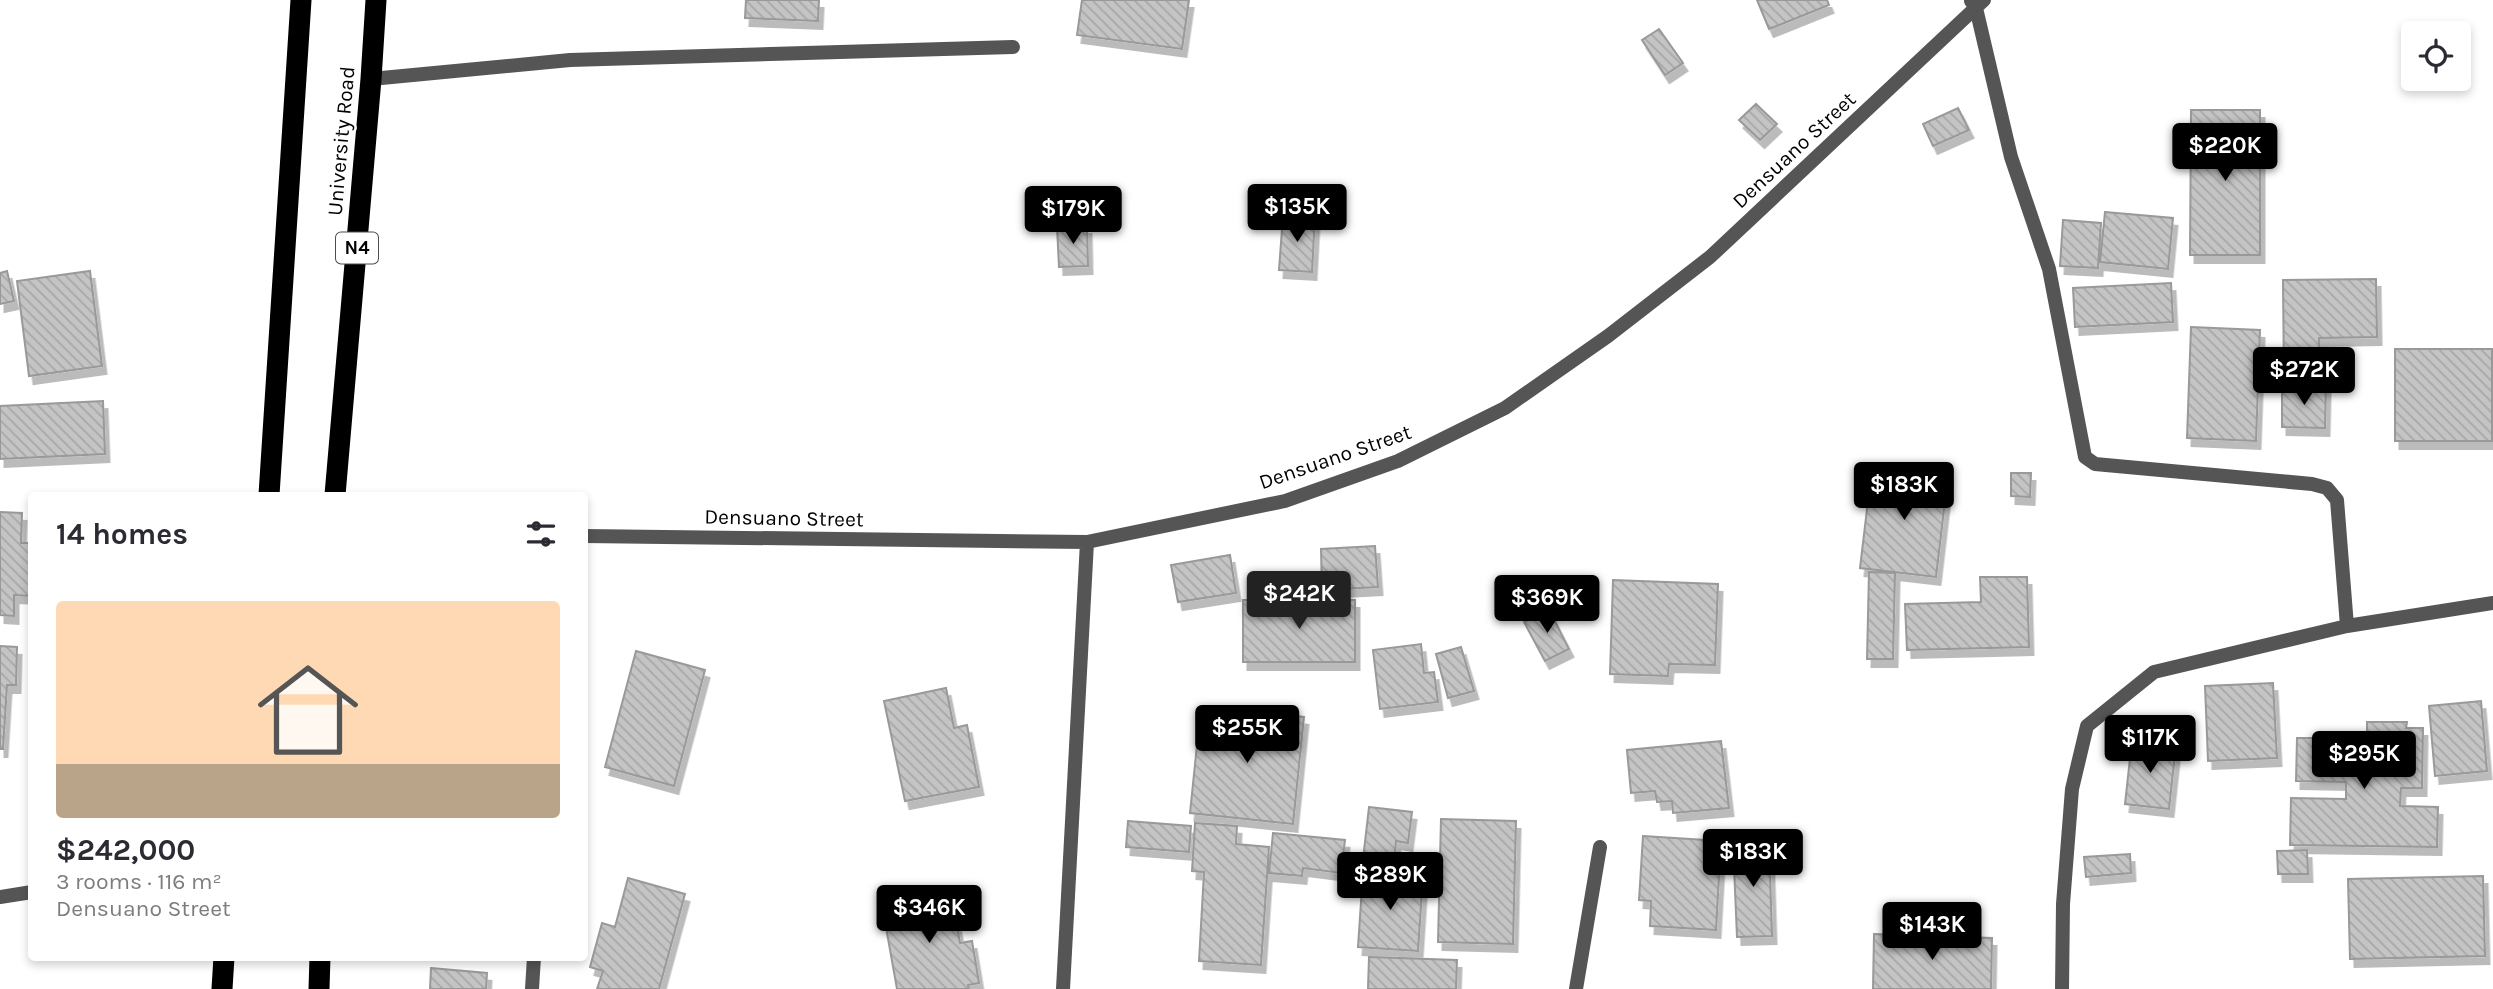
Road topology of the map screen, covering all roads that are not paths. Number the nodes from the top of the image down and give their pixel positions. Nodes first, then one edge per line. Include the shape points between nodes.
1 (301, 0) edge
2 (376, 0) edge
3 (1977, 3) edge
4 (1013, 47) dead end
5 (371, 79) junction
6 (269, 492) edge
7 (335, 492) edge
8 (588, 536) edge
9 (1087, 542) junction
10 (2493, 604) edge
11 (2347, 626) junction
12 (1600, 847) dead end
13 (28, 893) edge
14 (0, 897) edge
15 (224, 961) edge
16 (320, 961) edge
17 (534, 961) edge
18 (222, 989) edge
19 (318, 989) edge
20 (532, 989) edge
21 (1063, 989) edge
22 (1576, 989) edge
23 (2062, 989) edge

1 - 6 highway
2 - 5 highway, University Road / N4
3 - 9 street, Densuano Street via 1710,257 1505,408 1398,461 1284,501
3 - 11 street via 2011,157 2049,269 2085,457 2095,464 2327,488 2337,500
4 - 5 street via 570,60
5 - 7 highway, University Road / N4
8 - 9 street, Densuano Street
9 - 21 street
10 - 11 street
11 - 23 street via 2154,673 2087,726 2072,789
12 - 22 street
13 - 14 street
15 - 18 highway
16 - 19 highway
17 - 20 street

